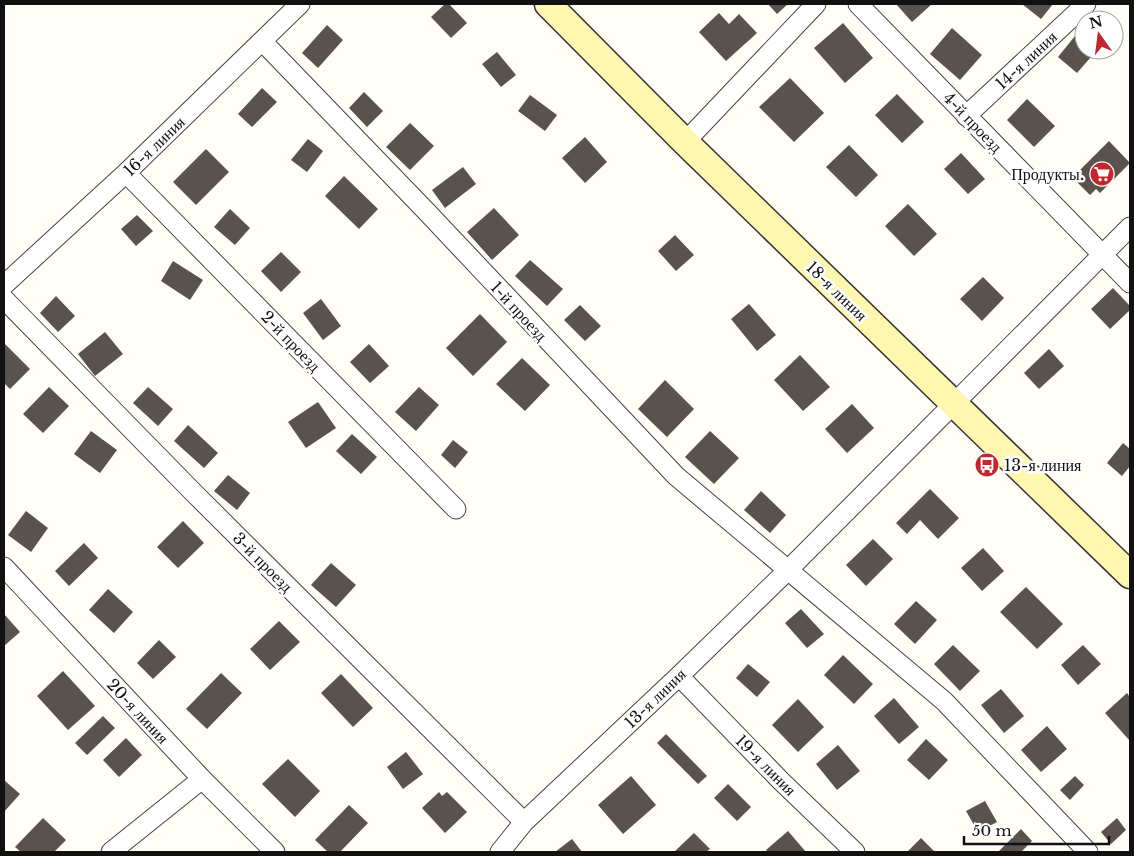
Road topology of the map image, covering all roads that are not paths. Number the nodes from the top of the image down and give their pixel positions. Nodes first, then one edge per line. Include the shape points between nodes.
1 (300, 4) edge
2 (548, 4) edge
3 (816, 4) edge
4 (858, 4) edge
5 (1086, 4) edge
6 (262, 41) junction
7 (966, 116) junction
8 (684, 142) junction
9 (126, 173) junction
10 (1130, 227) edge
11 (1102, 254) junction
12 (1130, 283) edge
13 (4, 285) edge
14 (4, 299) edge
15 (953, 404) junction
16 (456, 509) dead end
17 (4, 567) edge
18 (788, 570) junction
19 (1130, 575) edge
20 (679, 676) junction
21 (202, 779) junction
22 (524, 822) junction
23 (111, 852) edge
24 (274, 852) edge
25 (500, 852) edge
26 (855, 852) edge
27 (1088, 852) edge

1 - 6 street, 16-я линия
2 - 8 street, 18-я линия
3 - 8 street
4 - 7 street, 4-й проезд
5 - 7 street, 14-я линия
6 - 9 street, 16-я линия
6 - 18 street, 1-й проезд via 676,476
7 - 11 street, 4-й проезд
8 - 15 street, 18-я линия
9 - 13 street, 16-я линия
9 - 16 street, 2-й проезд
10 - 11 street, 13-я линия
11 - 12 street, 4-й проезд
11 - 15 street, 13-я линия
14 - 22 street, 3-й проезд
15 - 18 street, 13-я линия
15 - 19 street, 18-я линия
17 - 21 street, 20-я линия
18 - 20 street, 13-я линия
18 - 27 street, 1-й проезд via 944,701
20 - 22 street, 13-я линия
20 - 26 street, 19-я линия
21 - 23 street
21 - 24 street, 20-я линия
22 - 25 street, 13-я линия

